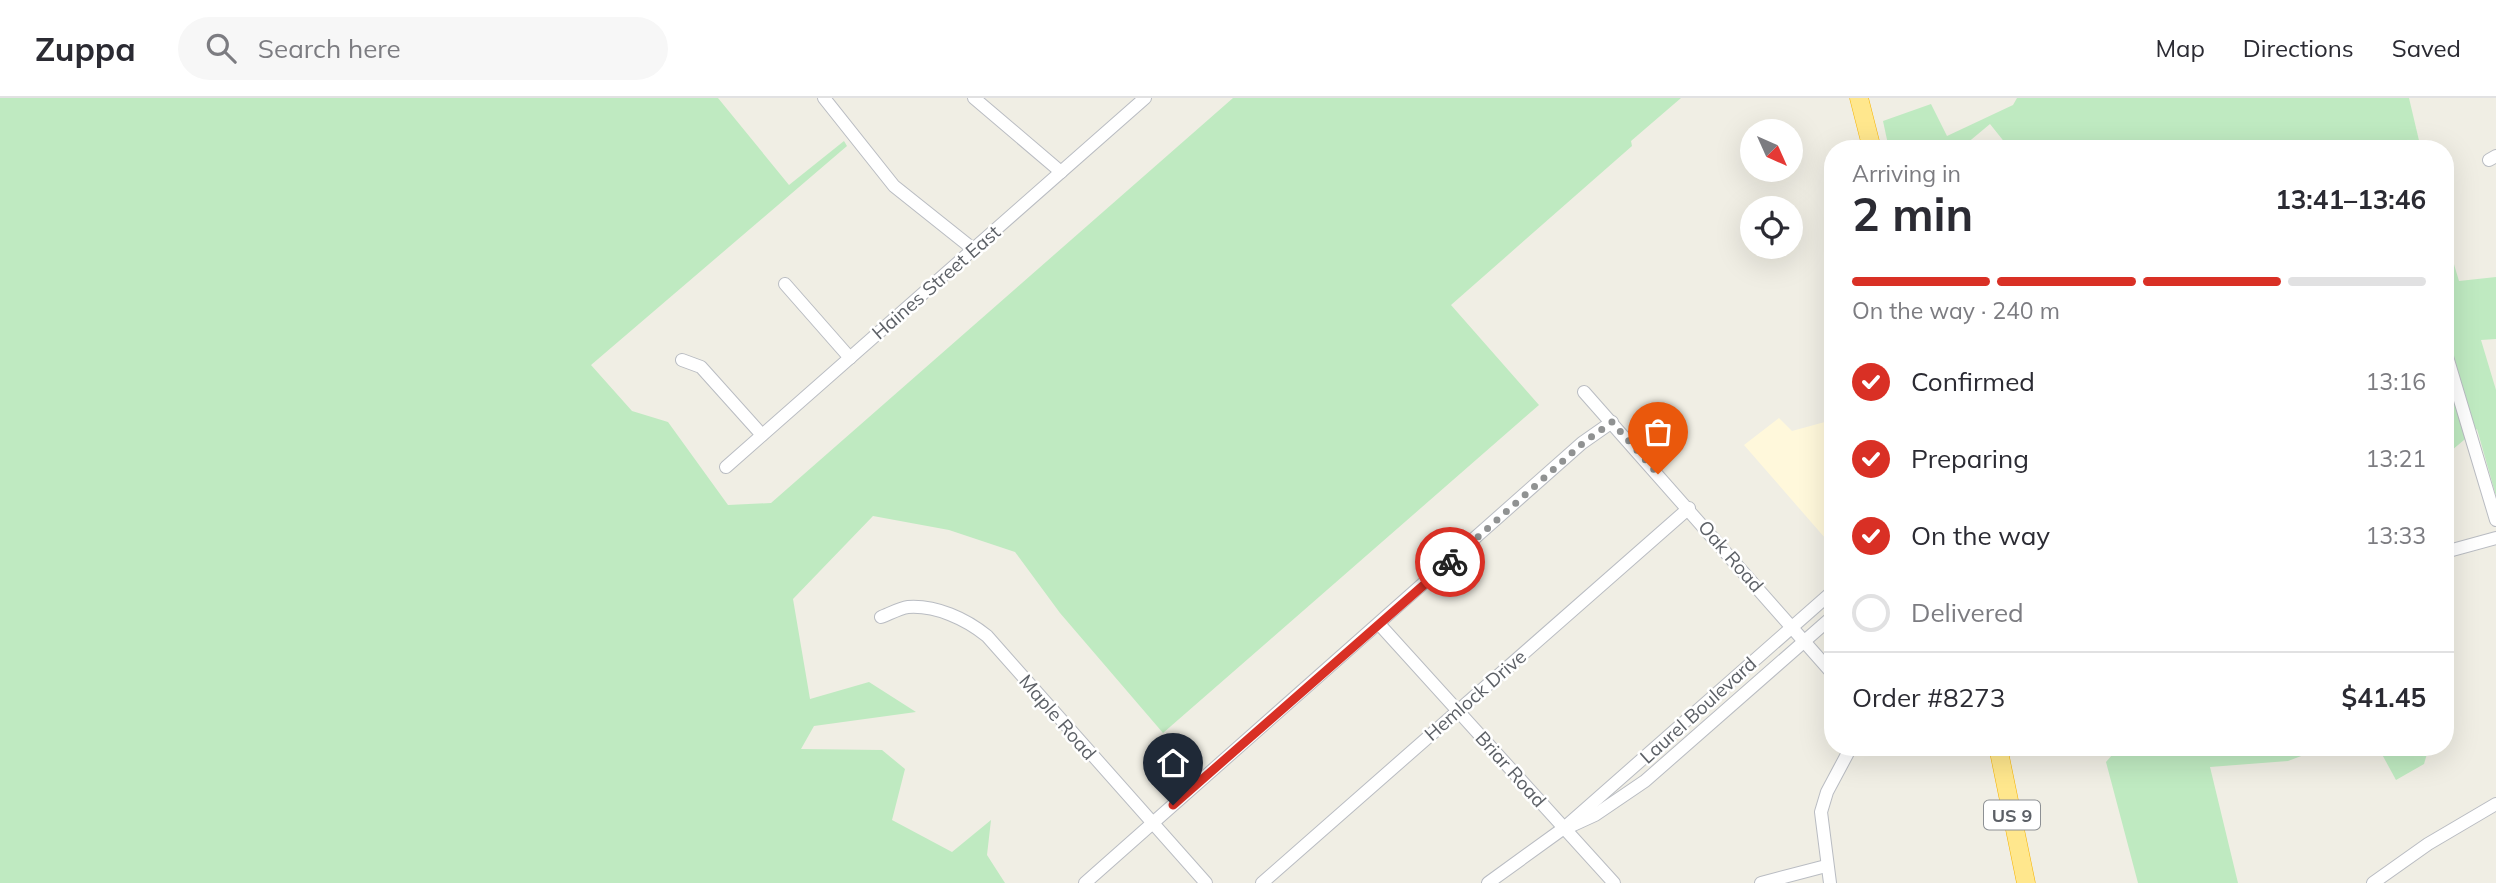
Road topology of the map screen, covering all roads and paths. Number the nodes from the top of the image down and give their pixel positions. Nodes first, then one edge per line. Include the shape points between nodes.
1 (824, 98) edge
2 (974, 98) edge
3 (1145, 98) edge
4 (1859, 98) edge
5 (1870, 140) edge
6 (1061, 172) junction
7 (974, 249) junction
8 (785, 284) dead end
9 (850, 358) junction
10 (682, 360) dead end
11 (2454, 380) edge
12 (1584, 392) dead end
13 (1612, 422) junction
14 (762, 435) junction
15 (726, 467) dead end
16 (1689, 508) junction
17 (2496, 520) edge
18 (2496, 538) edge
19 (2454, 549) edge
20 (1824, 599) edge
21 (881, 617) dead end
22 (1824, 624) edge
23 (1380, 625) junction
24 (1792, 627) junction
25 (1805, 642) junction
26 (1824, 664) edge
27 (1457, 709) junction
28 (1846, 756) edge
29 (2000, 756) edge
30 (2496, 804) edge
31 (1152, 824) junction
32 (1564, 828) junction
33 (1826, 866) junction
34 (1085, 883) edge
35 (1206, 883) edge
36 (1262, 883) edge
37 (1488, 883) edge
38 (1614, 883) edge
39 (1762, 883) edge
40 (1830, 883) edge
41 (2026, 883) edge
42 (2373, 883) edge

1 - 7 street via 894,186
2 - 6 street
3 - 6 street, Haines Street East
4 - 5 highway
6 - 7 street, Haines Street East
7 - 9 street, Haines Street East
8 - 9 street
9 - 14 street, Haines Street East
10 - 14 street via 701,367
11 - 17 street
12 - 13 street, Oak Road
13 - 16 street, Oak Road
13 - 23 street
14 - 15 street, Haines Street East
16 - 24 street, Oak Road
16 - 27 street, Hemlock Drive
18 - 19 street
20 - 24 street, Laurel Boulevard
21 - 31 street, Maple Road via 908,607 950,614 972,624
22 - 25 street, Laurel Boulevard
23 - 27 street, Briar Road
23 - 31 street
24 - 25 street, Oak Road
24 - 32 street, Laurel Boulevard
25 - 26 street, Oak Road
25 - 32 street, Laurel Boulevard via 1630,792
27 - 32 street, Briar Road
27 - 36 street, Hemlock Drive
28 - 33 street via 1821,812
29 - 41 highway, US 9
30 - 42 street
31 - 34 street
31 - 35 street, Maple Road
32 - 37 street, Laurel Boulevard
32 - 38 street, Briar Road
33 - 39 street
33 - 40 street

